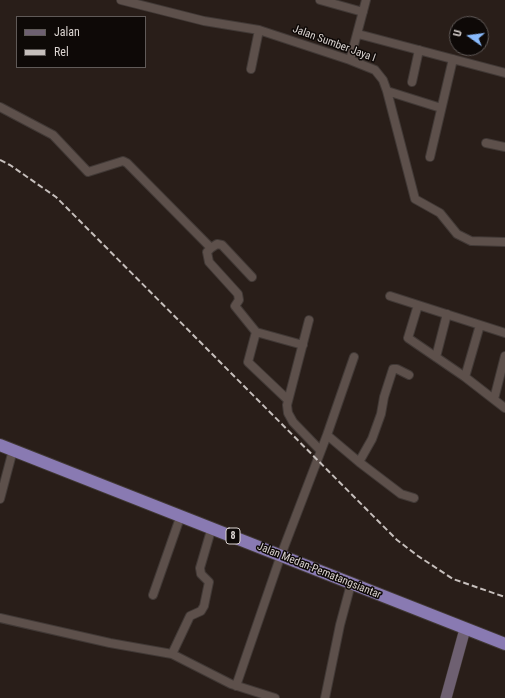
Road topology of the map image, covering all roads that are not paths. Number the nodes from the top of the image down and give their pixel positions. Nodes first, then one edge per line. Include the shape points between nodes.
1 (121, 0) edge
2 (320, 0) edge
3 (366, 0) edge
4 (363, 12) junction
5 (259, 30) junction
6 (358, 34) junction
7 (419, 50) junction
8 (454, 59) junction
9 (350, 60) junction
10 (251, 69) dead end
11 (505, 73) edge
12 (412, 82) dead end
13 (387, 91) junction
14 (0, 107) edge
15 (441, 108) junction
16 (486, 143) dead end
17 (505, 147) edge
18 (430, 157) dead end
19 (505, 242) edge
20 (210, 248) junction
21 (252, 276) dead end
22 (390, 296) dead end
23 (418, 305) junction
24 (447, 314) junction
25 (310, 320) dead end
26 (480, 325) junction
27 (256, 332) junction
28 (505, 333) edge
29 (303, 345) junction
30 (505, 356) edge
31 (354, 357) dead end
32 (436, 357) junction
33 (409, 375) dead end
34 (464, 376) junction
35 (494, 399) junction
36 (288, 400) junction
37 (505, 408) edge
38 (327, 435) junction
39 (0, 445) edge
40 (13, 450) junction
41 (320, 450) junction
42 (359, 462) junction
43 (414, 498) dead end
44 (0, 499) edge
45 (181, 515) junction
46 (212, 527) junction
47 (280, 555) junction
48 (351, 584) junction
49 (152, 596) dead end
50 (0, 618) edge
51 (465, 629) junction
52 (505, 644) edge
53 (172, 654) junction
54 (236, 686) junction
55 (274, 698) edge
56 (326, 698) edge
57 (446, 698) edge

1 - 5 street, Jalan Sumber Jaya I via 204,21
2 - 4 street
3 - 4 street
4 - 6 street
5 - 9 street, Jalan Sumber Jaya I
5 - 10 street
6 - 7 street
6 - 9 street
7 - 8 street
7 - 12 street
8 - 11 street
8 - 15 street
9 - 13 street, Jalan Sumber Jaya I via 380,74
13 - 15 street
13 - 19 street, Jalan Sumber Jaya I via 415,199 440,213 457,234 470,241
14 - 20 street via 53,135 88,172 126,162
15 - 18 street
16 - 17 street
20 - 21 street via 217,244 222,245
20 - 27 street via 207,252 209,262 238,294 235,306
22 - 23 street
23 - 24 street
23 - 32 street via 408,338
24 - 26 street
24 - 32 street
25 - 29 street
26 - 28 street
26 - 34 street
27 - 29 street
27 - 36 street via 249,364
29 - 36 street
30 - 35 street
31 - 38 street
32 - 34 street
33 - 42 street via 394,369 374,434
34 - 35 street
35 - 37 street
36 - 41 street via 288,413 293,422
38 - 41 street
38 - 42 street
39 - 40 highway, Jalan Medan-Pematangsiantar / 8
40 - 44 street
40 - 45 highway, Jalan Medan-Pematangsiantar / 8
41 - 47 street
42 - 43 street via 401,494
45 - 46 highway, Jalan Medan-Pematangsiantar / 8
45 - 49 street
46 - 47 highway, Jalan Medan-Pematangsiantar / 8
46 - 53 street via 200,568 201,574 209,582 204,606 201,611 190,616
47 - 48 highway, Jalan Medan-Pematangsiantar / 8
47 - 54 street
48 - 51 highway, Jalan Medan-Pematangsiantar / 8
48 - 56 street via 340,624
50 - 53 street
51 - 52 highway, Jalan Medan-Pematangsiantar / 8
51 - 57 main road
53 - 54 street
54 - 55 street

